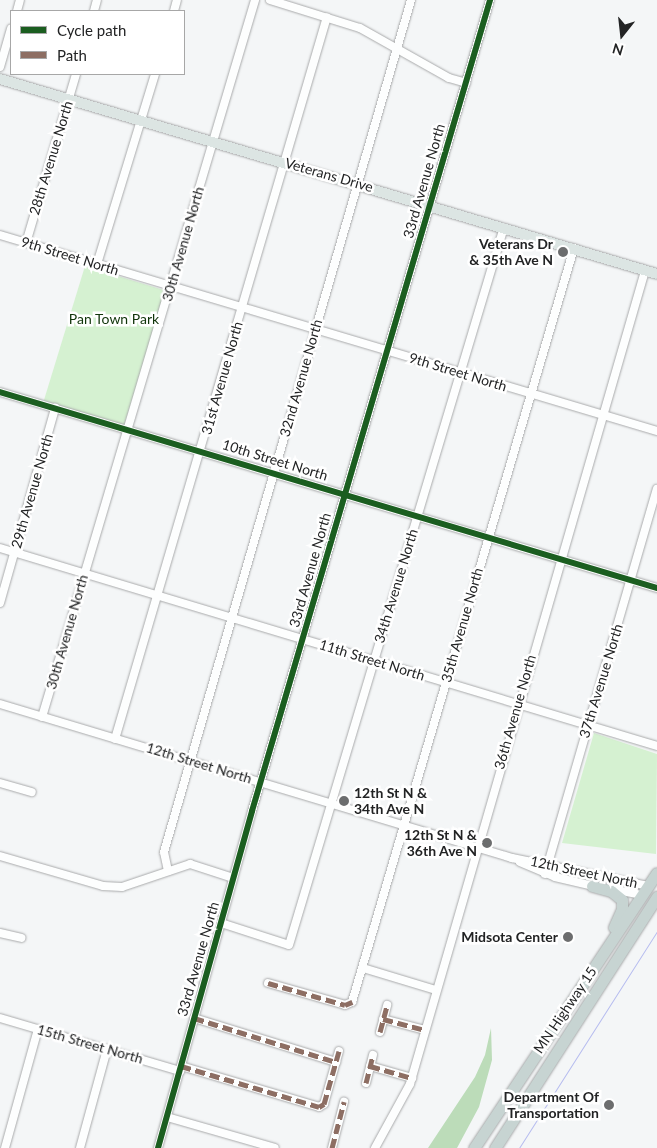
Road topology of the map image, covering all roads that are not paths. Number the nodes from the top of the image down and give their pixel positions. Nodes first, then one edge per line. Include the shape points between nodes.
1 (255, 0) edge
2 (270, 0) edge
3 (411, 0) edge
4 (490, 0) edge
5 (327, 17) junction
6 (10, 32) edge
7 (397, 49) junction
8 (0, 67) edge
9 (76, 75) edge
10 (155, 75) edge
11 (0, 79) edge
12 (466, 84) junction
13 (69, 99) junction
14 (141, 120) junction
15 (213, 141) junction
16 (285, 162) junction
17 (358, 184) junction
18 (430, 205) junction
19 (504, 227) junction
20 (0, 235) edge
21 (26, 243) junction
22 (574, 248) junction
23 (98, 264) junction
24 (645, 271) junction
25 (657, 274) edge
26 (170, 286) junction
27 (242, 308) junction
28 (316, 329) junction
29 (387, 351) junction
30 (460, 372) junction
31 (0, 392) edge
32 (529, 393) junction
33 (55, 408) junction
34 (601, 414) junction
35 (127, 430) junction
36 (657, 431) edge
37 (200, 451) junction
38 (274, 473) junction
39 (657, 489) edge
40 (345, 494) junction
41 (417, 516) junction
42 (487, 537) junction
43 (0, 548) edge
44 (14, 552) junction
45 (560, 558) junction
46 (85, 573) junction
47 (631, 580) junction
48 (657, 588) edge
49 (157, 595) junction
50 (0, 603) edge
51 (232, 618) junction
52 (302, 639) junction
53 (374, 660) junction
54 (445, 682) junction
55 (0, 704) edge
56 (518, 704) junction
57 (42, 717) junction
58 (588, 725) junction
59 (115, 738) junction
60 (657, 746) edge
61 (190, 760) junction
62 (260, 782) junction
63 (0, 783) edge
64 (32, 792) dead end
65 (331, 803) junction
66 (404, 824) junction
67 (476, 847) junction
68 (0, 856) edge
69 (546, 870) junction
70 (168, 871) junction
71 (657, 873) edge
72 (233, 878) junction
73 (592, 886) junction
74 (649, 889) edge
75 (657, 897) edge
76 (221, 923) junction
77 (0, 932) edge
78 (21, 938) dead end
79 (363, 968) junction
80 (268, 983) dead end
81 (436, 990) junction
82 (573, 999) junction
83 (387, 1005) dead end
84 (0, 1018) edge
85 (194, 1018) junction
86 (383, 1019) junction
87 (38, 1029) junction
88 (425, 1030) junction
89 (380, 1032) dead end
90 (107, 1049) junction
91 (339, 1052) dead end
92 (373, 1055) dead end
93 (336, 1062) junction
94 (370, 1066) junction
95 (180, 1068) junction
96 (412, 1078) junction
97 (366, 1083) dead end
98 (344, 1102) dead end
99 (167, 1117) junction
100 (5, 1148) edge
101 (80, 1148) edge
102 (158, 1148) edge
103 (275, 1148) edge
104 (332, 1148) edge
105 (374, 1148) edge
106 (474, 1148) edge
107 (495, 1148) edge

1 - 15 street, 30th Avenue North
2 - 5 street
3 - 7 street, 32nd Avenue North
4 - 12 street, 33rd Avenue North
5 - 7 street via 360,28
5 - 16 street, 31st Avenue North
6 - 8 street
7 - 12 street
7 - 17 street, 32nd Avenue North
9 - 13 street, 28th Avenue North
10 - 14 street
11 - 13 main road, Veterans Drive
12 - 18 street, 33rd Avenue North
13 - 14 main road, Veterans Drive
13 - 21 street, 28th Avenue North
14 - 15 main road, Veterans Drive
14 - 23 street
15 - 16 main road, Veterans Drive
15 - 26 street, 30th Avenue North
16 - 17 main road, Veterans Drive
16 - 27 street, 31st Avenue North
17 - 18 main road, Veterans Drive
17 - 28 street, 32nd Avenue North
18 - 19 main road, Veterans Drive
18 - 29 street, 33rd Avenue North
19 - 22 main road, Veterans Drive
19 - 30 street, 34th Avenue North
20 - 21 street, 9th Street North
21 - 23 street, 9th Street North
22 - 24 main road, Veterans Drive
22 - 32 street, 35th Avenue North
23 - 26 street, 9th Street North
24 - 25 main road, Veterans Drive
24 - 34 street, 36th Avenue North
26 - 27 street, 9th Street North
26 - 35 street, 30th Avenue North
27 - 28 street, 9th Street North
27 - 37 street, 31st Avenue North
28 - 29 street, 9th Street North
28 - 38 street, 32nd Avenue North
29 - 30 street, 9th Street North
29 - 40 street, 33rd Avenue North
30 - 32 street, 9th Street North
30 - 41 street, 34th Avenue North
31 - 33 street, 10th Street North
32 - 34 street, 9th Street North
32 - 42 street, 35th Avenue North
33 - 35 street, 10th Street North
33 - 44 street, 29th Avenue North
34 - 36 street, 9th Street North
34 - 45 street, 36th Avenue North
35 - 37 street, 10th Street North
35 - 46 street, 30th Avenue North
37 - 38 street, 10th Street North
37 - 49 street, 31st Avenue North
38 - 40 street, 10th Street North
38 - 51 street, 32nd Avenue North
39 - 47 street, 37th Avenue North
40 - 41 street, 10th Street North
40 - 52 street, 33rd Avenue North
41 - 42 street, 10th Street North
41 - 53 street, 34th Avenue North
42 - 45 street, 10th Street North
42 - 54 street, 35th Avenue North
43 - 44 street, 11th Street North
44 - 46 street, 11th Street North
44 - 50 street, 29th Avenue North
45 - 47 street, 10th Street North
45 - 56 street, 36th Avenue North
46 - 49 street, 11th Street North
46 - 57 street, 30th Avenue North
47 - 48 street, 10th Street North
47 - 58 street, 37th Avenue North
49 - 51 street, 11th Street North
49 - 59 street, 31st Avenue North
51 - 52 street, 11th Street North
51 - 61 street, 32nd Avenue North
52 - 53 street, 11th Street North
52 - 62 street, 33rd Avenue North
53 - 54 street, 11th Street North
53 - 65 street, 34th Avenue North
54 - 56 street, 11th Street North
54 - 66 street, 35th Avenue North
55 - 57 street, 12th Street North
56 - 58 street, 11th Street North
56 - 67 street, 36th Avenue North
57 - 59 street, 12th Street North
58 - 60 street, 11th Street North
58 - 69 street, 37th Avenue North
59 - 61 street, 12th Street North
61 - 62 street, 12th Street North
61 - 70 street, 32nd Avenue North via 164,852
62 - 65 street, 12th Street North
62 - 72 street, 33rd Avenue North
63 - 64 street
65 - 66 street, 12th Street North
65 - 76 street, 34th Avenue North via 289,945
66 - 67 street, 12th Street North
66 - 79 street, 35th Avenue North
67 - 69 street, 12th Street North
67 - 81 street, 36th Avenue North
68 - 70 street via 103,886 122,887
69 - 73 street, 12th Street North
69 - 74 street, 12th Street North
70 - 72 street via 190,864
71 - 74 highway, MN Highway 15
72 - 76 street, 33rd Avenue North
73 - 74 street, 12th Street North
73 - 82 highway via 616,894 622,900 622,909
74 - 75 main road
74 - 82 highway, MN Highway 15
75 - 107 highway, MN Highway 15
76 - 85 street, 33rd Avenue North
77 - 78 street
79 - 80 street, 35th Avenue North via 352,1002 345,1005
79 - 81 street
81 - 88 street, 36th Avenue North
82 - 106 highway, MN Highway 15
83 - 86 street
84 - 87 street, 15th Street North
85 - 93 street
85 - 95 street, 33rd Avenue North
86 - 88 street
86 - 89 street
87 - 90 street, 15th Street North
87 - 100 street
88 - 96 street, 36th Avenue North
90 - 95 street, 15th Street North
90 - 101 street
91 - 93 street
92 - 94 street
93 - 95 street, 15th Street North via 324,1104 319,1107
94 - 96 street
94 - 97 street
95 - 99 street, 33rd Avenue North
96 - 105 street, 36th Avenue North
98 - 104 street
99 - 102 street, 33rd Avenue North
99 - 103 street

